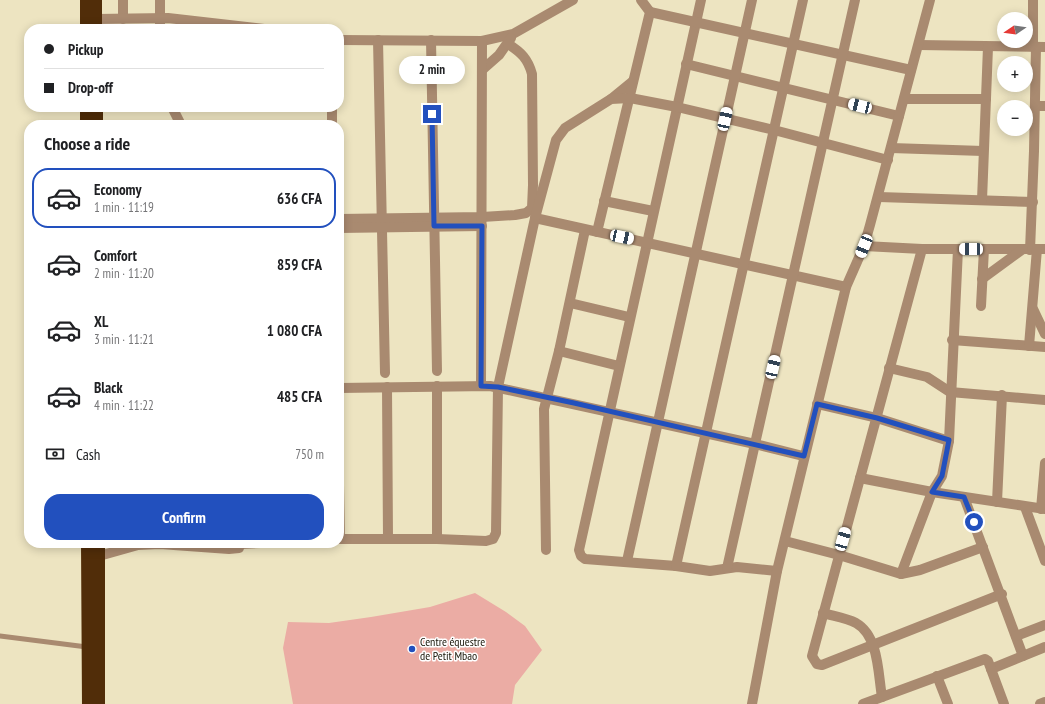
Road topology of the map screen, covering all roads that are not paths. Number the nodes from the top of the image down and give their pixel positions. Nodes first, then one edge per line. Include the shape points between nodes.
1 (86, 0) edge
2 (96, 0) edge
3 (123, 0) edge
4 (160, 0) edge
5 (572, 0) edge
6 (641, 0) edge
7 (701, 0) edge
8 (752, 0) edge
9 (803, 0) edge
10 (855, 0) edge
11 (930, 0) edge
12 (1033, 0) edge
13 (650, 12) junction
14 (124, 18) junction
15 (160, 18) junction
16 (696, 22) junction
17 (86, 24) edge
18 (96, 24) edge
19 (160, 24) edge
20 (217, 24) edge
21 (745, 33) junction
22 (512, 34) junction
23 (344, 40) edge
24 (378, 40) junction
25 (431, 40) junction
26 (482, 41) junction
27 (508, 44) junction
28 (794, 44) junction
29 (919, 45) junction
30 (988, 47) junction
31 (1038, 47) edge
32 (843, 55) junction
33 (686, 64) junction
34 (482, 70) junction
35 (911, 70) junction
36 (735, 76) junction
37 (633, 81) junction
38 (784, 88) junction
39 (630, 98) junction
40 (611, 99) junction
41 (904, 99) junction
42 (986, 99) junction
43 (834, 100) junction
44 (1040, 106) edge
45 (677, 107) junction
46 (900, 116) junction
47 (725, 119) junction
48 (774, 130) junction
49 (823, 142) junction
50 (891, 148) junction
51 (983, 151) junction
52 (1034, 151) junction
53 (1045, 151) edge
54 (888, 160) junction
55 (879, 197) junction
56 (982, 200) junction
57 (604, 201) junction
58 (1033, 202) junction
59 (653, 211) junction
60 (535, 218) junction
61 (344, 219) edge
62 (434, 222) junction
63 (482, 222) junction
64 (382, 223) junction
65 (344, 227) edge
66 (585, 230) junction
67 (597, 232) junction
68 (646, 243) junction
69 (864, 246) junction
70 (958, 248) junction
71 (922, 249) junction
72 (984, 249) junction
73 (1034, 249) edge
74 (695, 254) junction
75 (744, 264) junction
76 (793, 275) junction
77 (982, 279) junction
78 (846, 286) junction
79 (570, 303) junction
80 (981, 306) dead end
81 (1033, 309) junction
82 (629, 318) junction
83 (1045, 334) edge
84 (952, 340) junction
85 (1029, 346) junction
86 (1045, 347) edge
87 (559, 352) junction
88 (619, 366) junction
89 (889, 368) junction
90 (437, 371) dead end
91 (385, 373) dead end
92 (437, 386) junction
93 (481, 386) junction
94 (387, 387) junction
95 (498, 387) junction
96 (344, 388) edge
97 (950, 392) junction
98 (1002, 396) junction
99 (547, 398) junction
100 (1045, 400) edge
101 (817, 404) junction
102 (608, 412) junction
103 (877, 418) junction
104 (658, 422) junction
105 (706, 433) junction
106 (949, 440) junction
107 (755, 444) junction
108 (804, 456) junction
109 (1045, 463) edge
110 (860, 478) junction
111 (932, 492) junction
112 (964, 497) junction
113 (997, 502) junction
114 (1024, 507) junction
115 (1043, 509) edge
116 (344, 539) edge
117 (388, 539) junction
118 (437, 539) junction
119 (784, 541) junction
120 (983, 547) junction
121 (87, 548) edge
122 (99, 548) edge
123 (125, 548) edge
124 (221, 548) edge
125 (240, 548) edge
126 (546, 550) dead end
127 (839, 555) junction
128 (99, 556) junction
129 (627, 561) junction
130 (1045, 561) edge
131 (676, 566) junction
132 (727, 568) junction
133 (776, 571) junction
134 (901, 574) junction
135 (1002, 594) junction
136 (823, 613) junction
137 (1045, 625) edge
138 (0, 636) edge
139 (1016, 636) junction
140 (873, 646) junction
141 (87, 647) junction
142 (1045, 647) edge
143 (1023, 656) junction
144 (991, 669) junction
145 (937, 676) junction
146 (882, 697) junction
147 (1045, 702) edge
148 (88, 704) edge
149 (100, 704) edge
150 (752, 704) edge
151 (863, 704) edge
152 (948, 704) edge
153 (1004, 704) edge
154 (1040, 704) edge

1 - 17 highway
2 - 18 highway
3 - 14 street
4 - 15 street
5 - 22 street
6 - 13 street
7 - 16 street
8 - 21 street
9 - 28 street
10 - 32 street
11 - 29 street
12 - 31 street
13 - 16 street
13 - 37 street
14 - 15 street
14 - 18 street
15 - 19 street
15 - 20 street
16 - 21 street
16 - 33 street
21 - 28 street
21 - 36 street
22 - 26 street
22 - 27 street
23 - 24 street
24 - 25 street
24 - 64 street
25 - 26 street
25 - 62 street
26 - 34 street
27 - 34 street
27 - 63 street via 520,52 529,63 532,74 532,208 526,213
28 - 32 street
28 - 38 street
29 - 30 street
29 - 35 street
30 - 31 street
30 - 42 street
31 - 44 street
32 - 35 street
32 - 43 street
33 - 36 street
33 - 45 street
34 - 63 street
35 - 41 street
36 - 38 street
36 - 47 street
37 - 39 street
37 - 40 street
38 - 43 street
38 - 48 street
39 - 40 street
39 - 45 street
39 - 57 street
40 - 60 street via 565,128 556,140
41 - 42 street
41 - 46 street
42 - 51 street
43 - 46 street
43 - 49 street
44 - 52 street
45 - 47 street
45 - 59 street
46 - 50 street
47 - 48 street
47 - 74 street
48 - 49 street
48 - 75 street
49 - 54 street
49 - 76 street
50 - 51 street
50 - 54 street
51 - 56 street
52 - 53 street
52 - 58 street
54 - 55 street
55 - 56 street
55 - 69 street
56 - 58 street
57 - 59 street
57 - 67 street
58 - 73 street
59 - 68 street
60 - 66 street
60 - 95 street
61 - 64 street
62 - 63 street
62 - 64 street
62 - 90 street
63 - 93 street
64 - 65 street
64 - 91 street
66 - 67 street
66 - 79 street
67 - 68 street
68 - 74 street
68 - 82 street
69 - 71 street
69 - 78 street
70 - 71 street
70 - 72 street
70 - 84 street
71 - 89 street
72 - 73 street
72 - 77 street
73 - 77 street
73 - 81 street
74 - 75 street
74 - 104 street
75 - 76 street
75 - 105 street
76 - 78 street
76 - 107 street
77 - 80 street
78 - 101 street
79 - 82 street
79 - 87 street
81 - 83 street
81 - 85 street
82 - 88 street
84 - 85 street
84 - 97 street
85 - 86 street
87 - 88 street
87 - 99 street
88 - 102 street
89 - 97 street via 927,377
89 - 103 street
92 - 93 street
92 - 94 street
92 - 118 street
93 - 95 street
94 - 96 street
94 - 117 street
95 - 99 street
95 - 118 street via 496,533 493,539 486,541
97 - 98 street
97 - 106 street
98 - 100 street
98 - 113 street
99 - 102 street
99 - 126 street via 543,420
101 - 103 street
101 - 108 street
102 - 104 street
102 - 129 street via 579,550 585,559
103 - 106 street
103 - 110 street
104 - 105 street
104 - 129 street
105 - 107 street
105 - 131 street
106 - 111 street via 942,476
107 - 108 street
107 - 132 street
108 - 119 street
109 - 115 street
110 - 111 street
110 - 127 street
111 - 112 street
111 - 134 street
112 - 113 street
112 - 120 street
113 - 114 street
114 - 115 street
114 - 130 street
116 - 117 street
117 - 118 street
119 - 127 street
119 - 133 street
120 - 134 street via 920,570
120 - 135 street
121 - 141 highway
122 - 128 highway
123 - 128 street
124 - 125 street
127 - 134 street
127 - 136 street
128 - 149 highway
129 - 131 street
131 - 132 street via 710,571
132 - 133 street
133 - 150 street
135 - 139 street
135 - 140 street
136 - 140 street via 855,623 868,635
136 - 140 street via 812,656 817,664 822,665
137 - 139 street
138 - 141 lane
139 - 143 street
140 - 146 street
141 - 148 highway
142 - 143 street
143 - 144 street
144 - 145 street via 985,659
144 - 153 street
145 - 146 street
145 - 152 street
146 - 151 street
147 - 154 street

